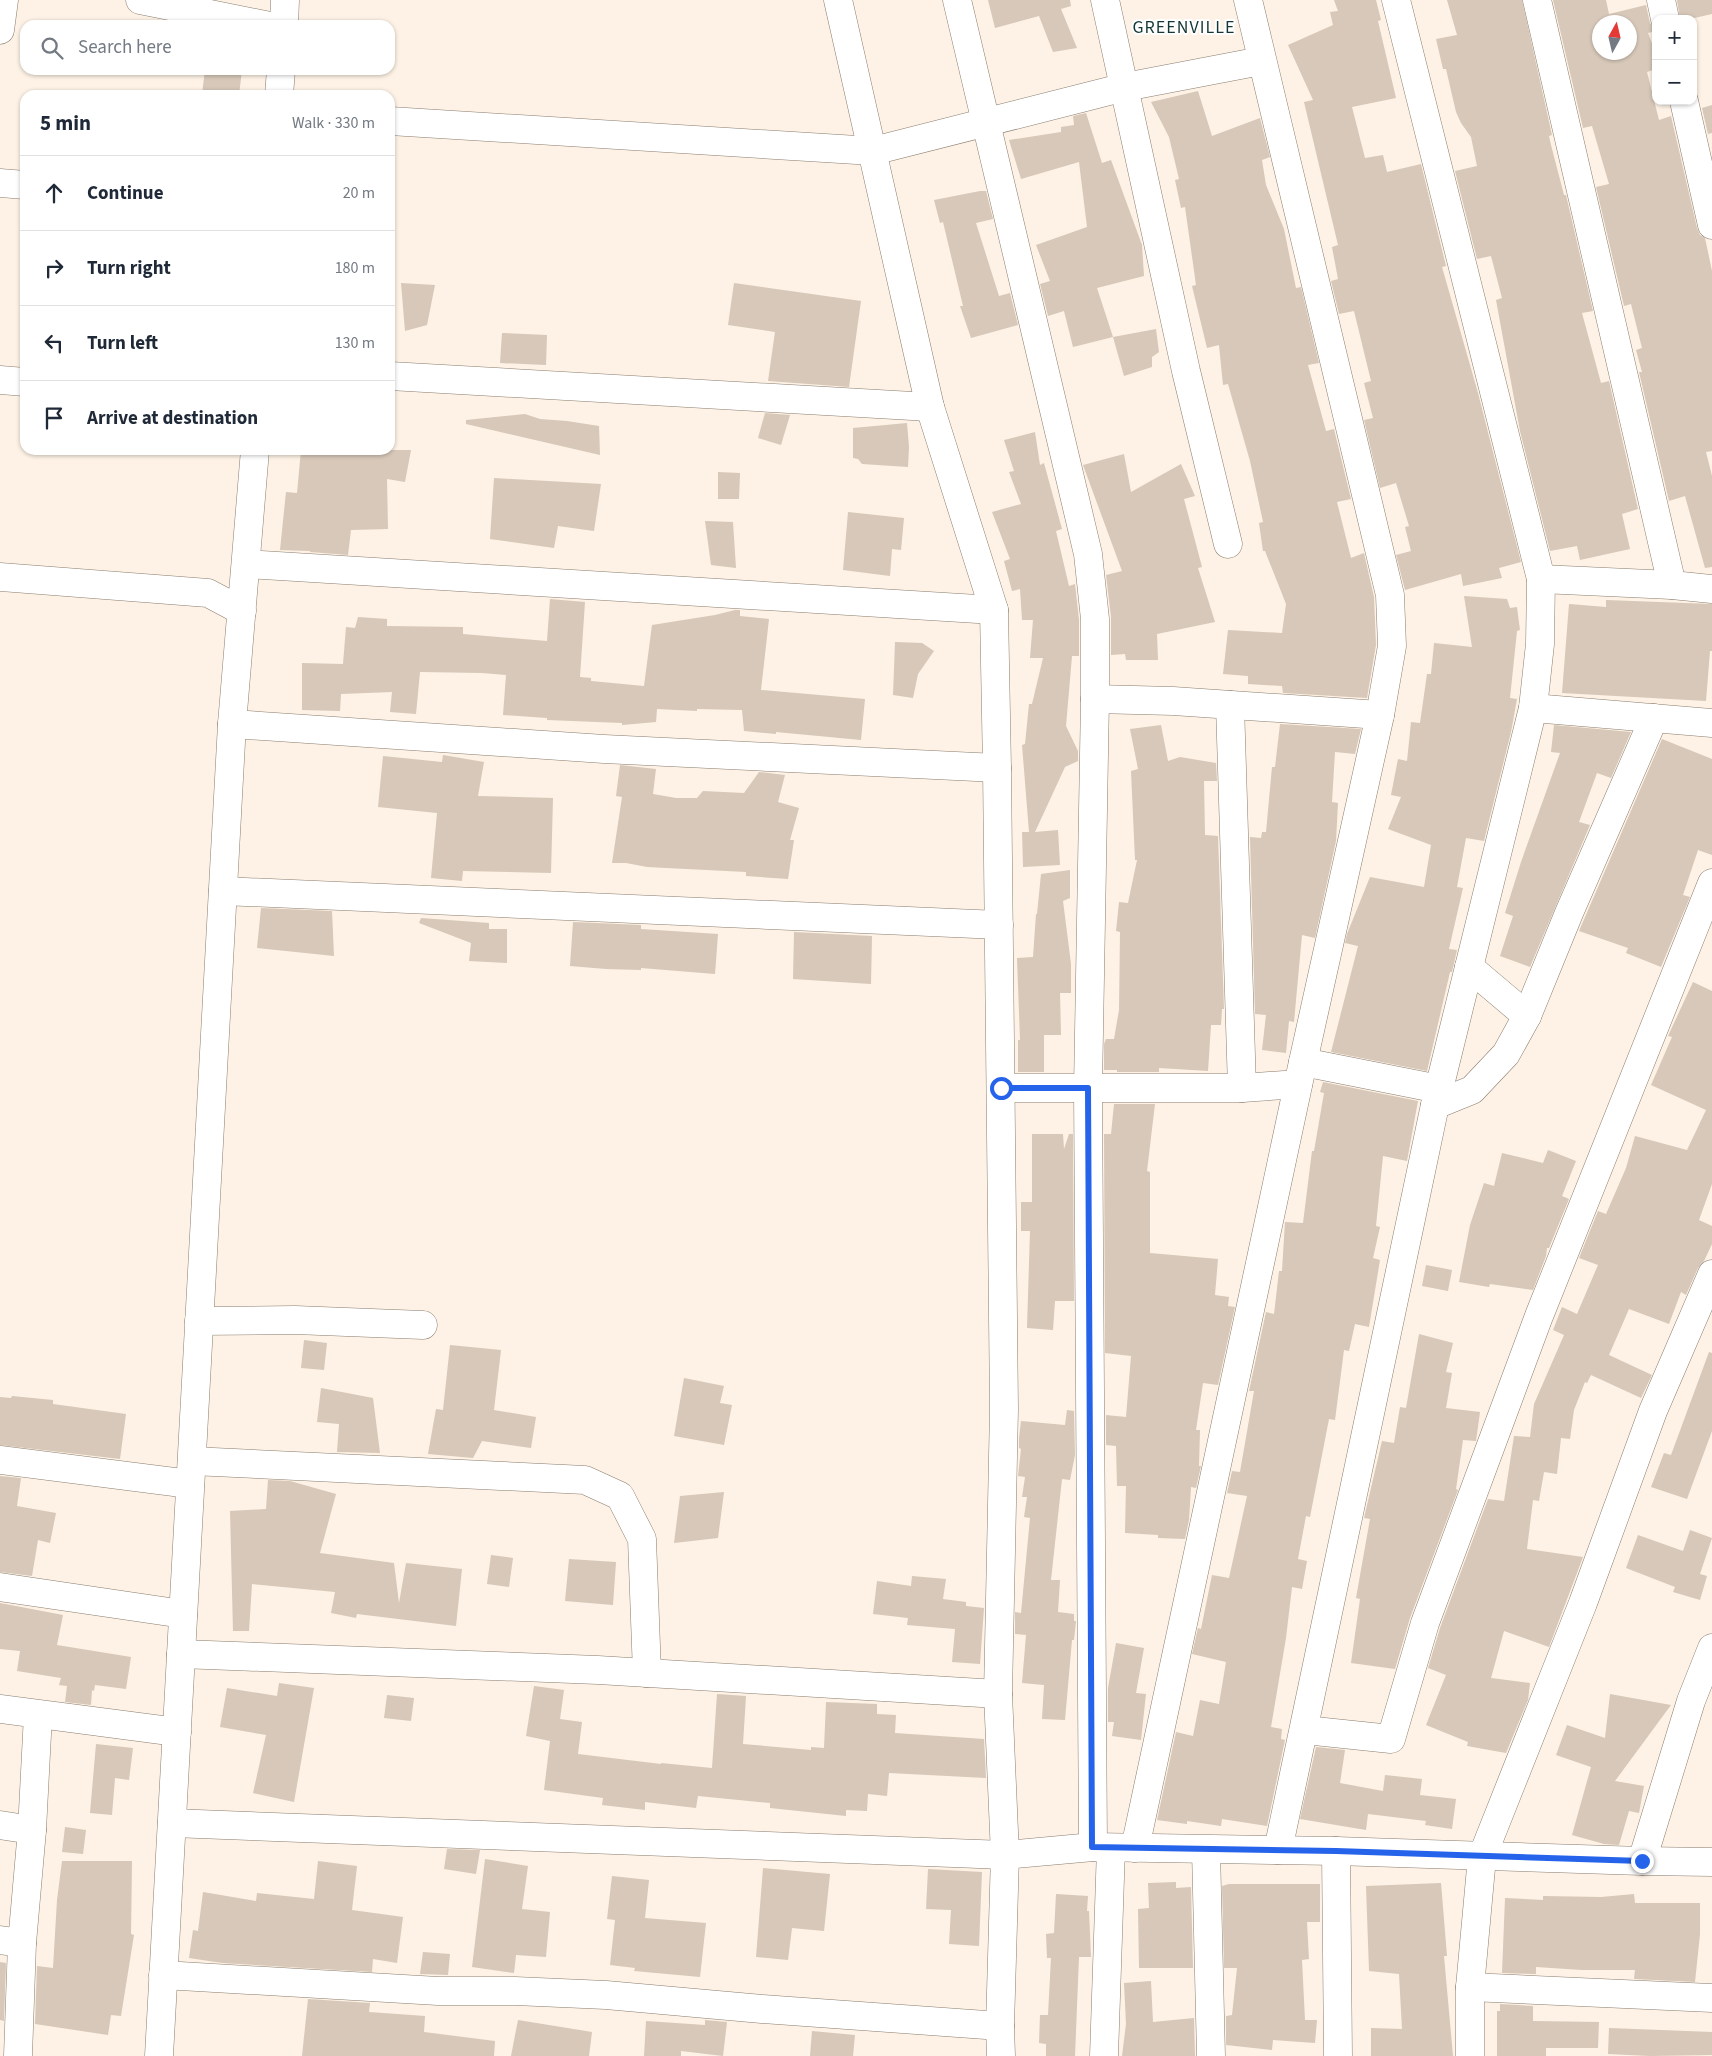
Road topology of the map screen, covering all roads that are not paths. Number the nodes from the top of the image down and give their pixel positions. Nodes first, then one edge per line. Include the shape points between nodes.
1 (4, 0) edge
2 (140, 0) edge
3 (285, 0) edge
4 (838, 0) edge
5 (957, 0) edge
6 (1105, 0) edge
7 (1248, 0) edge
8 (1396, 0) edge
9 (1538, 0) edge
10 (1661, 0) edge
11 (1664, 15) edge
12 (240, 20) edge
13 (284, 20) edge
14 (0, 30) edge
15 (1261, 60) junction
16 (281, 75) edge
17 (1124, 87) junction
18 (279, 90) edge
19 (1685, 105) edge
20 (395, 121) edge
21 (987, 122) junction
22 (873, 151) junction
23 (0, 183) edge
24 (20, 185) edge
25 (1712, 225) edge
26 (395, 376) edge
27 (0, 380) edge
28 (20, 382) edge
29 (930, 407) junction
30 (255, 455) edge
31 (1228, 544) dead end
32 (246, 564) junction
33 (0, 577) edge
34 (1541, 579) junction
35 (1672, 585) junction
36 (1712, 589) edge
37 (994, 610) junction
38 (242, 611) junction
39 (1095, 699) junction
40 (1230, 705) junction
41 (1532, 708) junction
42 (1380, 715) junction
43 (1654, 718) junction
44 (1712, 723) edge
45 (232, 724) junction
46 (997, 768) junction
47 (1712, 883) edge
48 (222, 891) junction
49 (999, 925) junction
50 (1469, 967) junction
51 (1527, 1016) junction
52 (1300, 1073) junction
53 (1001, 1088) junction
54 (1088, 1088) junction
55 (1242, 1088) junction
56 (1437, 1097) junction
57 (1712, 1274) edge
58 (199, 1321) junction
59 (423, 1326) dead end
60 (0, 1460) edge
61 (191, 1472) junction
62 (0, 1586) edge
63 (184, 1614) junction
64 (1712, 1648) edge
65 (181, 1654) junction
66 (648, 1673) junction
67 (998, 1694) junction
68 (0, 1709) edge
69 (38, 1715) junction
70 (1305, 1730) junction
71 (177, 1732) junction
72 (172, 1823) junction
73 (0, 1826) edge
74 (32, 1830) junction
75 (1113, 1848) junction
76 (1206, 1850) junction
77 (1278, 1850) junction
78 (1336, 1851) junction
79 (1004, 1855) junction
80 (1482, 1857) junction
81 (1642, 1861) junction
82 (1712, 1862) edge
83 (11, 1942) edge
84 (163, 1975) junction
85 (1470, 1986) junction
86 (1712, 1998) edge
87 (1000, 2026) junction
88 (18, 2056) edge
89 (158, 2056) edge
90 (1001, 2056) edge
91 (1104, 2056) edge
92 (1211, 2056) edge
93 (1338, 2056) edge
94 (1470, 2056) edge

1 - 14 street
2 - 12 street
3 - 13 street
4 - 22 street
5 - 21 street
6 - 17 street
7 - 15 street
8 - 34 street
9 - 35 street
10 - 11 street
15 - 17 street
15 - 42 street via 1390,595 1392,646
16 - 18 street
17 - 21 street
17 - 31 street via 1186,371
19 - 25 street
20 - 22 street
21 - 22 street
21 - 39 street via 1088,554 1095,619
22 - 29 street
23 - 24 street
26 - 29 street
27 - 28 street
29 - 37 street
30 - 32 street
32 - 37 street
32 - 38 street
33 - 38 street via 208,593
34 - 35 street
34 - 41 street via 1540,644
35 - 36 street
37 - 46 street
38 - 45 street
39 - 40 street
39 - 54 street
40 - 42 street
40 - 55 street
41 - 43 street
41 - 50 street
42 - 52 street
43 - 44 street
43 - 51 street
45 - 46 street via 604,749
45 - 48 street
46 - 49 street
47 - 70 street via 1539,1316 1424,1623 1391,1739
48 - 49 street
48 - 58 street
49 - 53 street
50 - 51 street
50 - 56 street
51 - 56 street via 1506,1054 1472,1090
52 - 55 street
52 - 56 street
52 - 75 street
53 - 54 street
53 - 67 street via 1004,1409
54 - 55 street
54 - 75 street
56 - 70 street
57 - 80 street via 1654,1411
58 - 59 street via 295,1320
58 - 61 street
60 - 61 street
61 - 63 street
61 - 66 street via 585,1480 620,1496 642,1539
62 - 63 street
63 - 65 street
64 - 81 street via 1691,1701
65 - 66 street
65 - 71 street
66 - 67 street
67 - 79 street
68 - 69 street
69 - 71 street
69 - 74 street
70 - 77 street
71 - 72 street
72 - 79 street
72 - 84 street
73 - 74 street
74 - 83 street
75 - 76 street
75 - 79 street
75 - 91 street
76 - 77 street
76 - 92 street
77 - 78 street
78 - 80 street
78 - 93 street
79 - 87 street
80 - 81 street
80 - 85 street
81 - 82 street
83 - 88 street
84 - 87 street via 438,1991 606,1995
84 - 89 street
85 - 86 street
85 - 94 street
87 - 90 street

